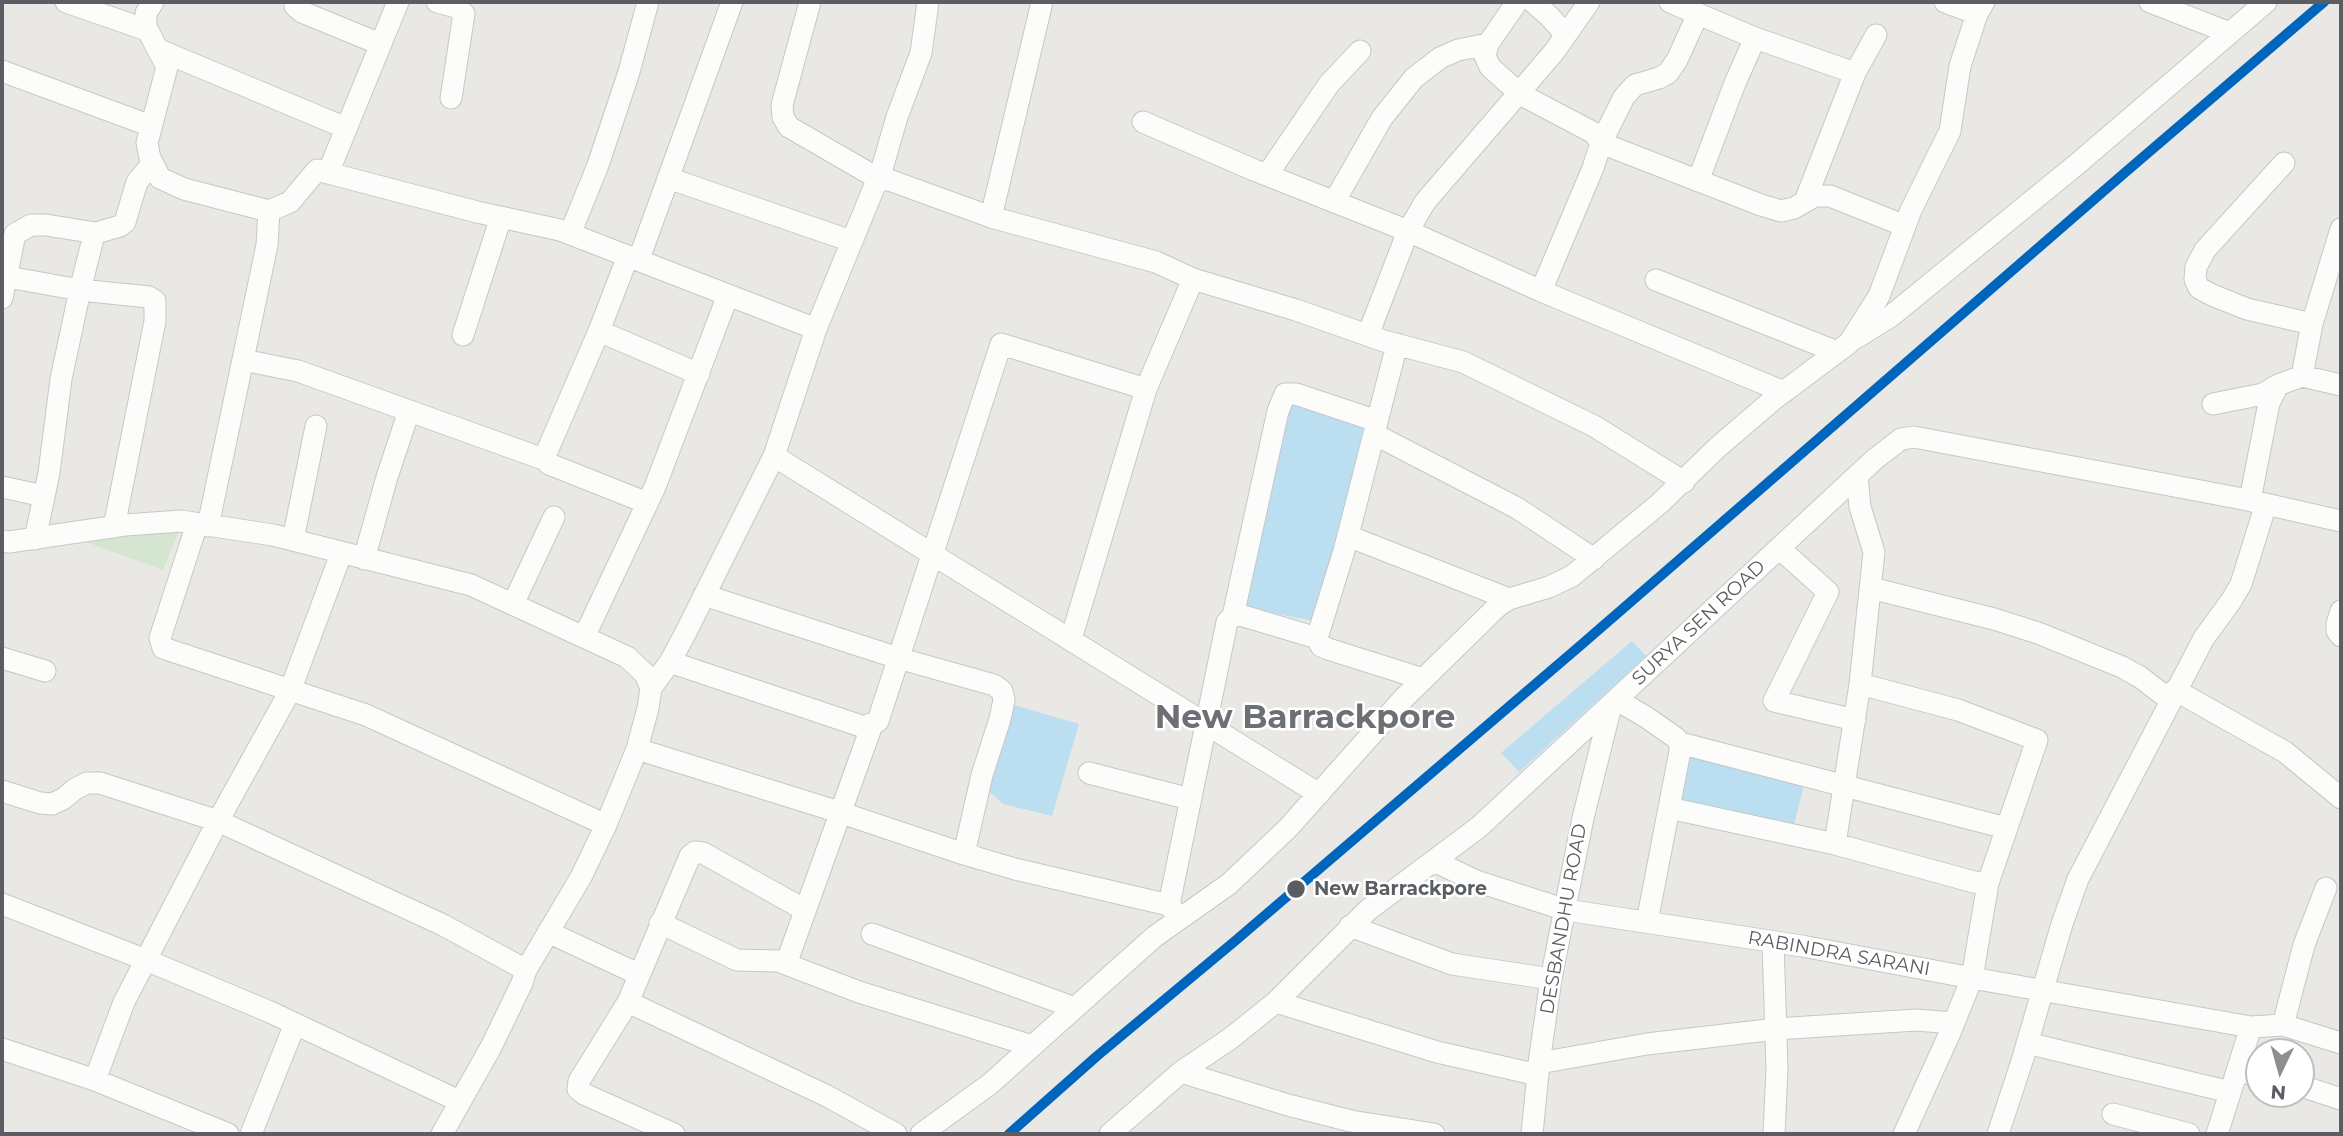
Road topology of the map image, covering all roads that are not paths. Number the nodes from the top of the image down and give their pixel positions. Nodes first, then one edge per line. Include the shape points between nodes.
1 (66, 2) edge
2 (153, 2) edge
3 (295, 2) edge
4 (398, 2) edge
5 (438, 2) edge
6 (648, 2) edge
7 (733, 2) edge
8 (810, 2) edge
9 (928, 2) edge
10 (1042, 2) edge
11 (1517, 2) edge
12 (1533, 2) edge
13 (1589, 2) edge
14 (1670, 2) edge
15 (1945, 2) edge
16 (2150, 2) edge
17 (2266, 2) edge
18 (1980, 8) edge
19 (1707, 11) edge
20 (2230, 33) junction
21 (1876, 35) dead end
22 (1566, 36) junction
23 (1755, 38) junction
24 (152, 39) junction
25 (380, 44) junction
26 (1488, 44) junction
27 (1360, 51) dead end
28 (2, 71) edge
29 (1855, 73) junction
30 (1520, 94) junction
31 (452, 98) dead end
32 (1143, 122) dead end
33 (151, 125) junction
34 (346, 128) junction
35 (1601, 143) junction
36 (152, 163) junction
37 (2284, 163) dead end
38 (328, 173) junction
39 (1267, 175) junction
40 (668, 178) junction
41 (879, 179) junction
42 (1698, 181) junction
43 (1805, 201) junction
44 (1334, 202) junction
45 (269, 211) junction
46 (501, 217) junction
47 (991, 218) junction
48 (1905, 226) junction
49 (2341, 229) edge
50 (1408, 231) junction
51 (96, 233) junction
52 (569, 234) junction
53 (851, 241) junction
54 (634, 258) junction
55 (1193, 279) junction
56 (1657, 280) dead end
57 (3, 284) edge
58 (80, 290) junction
59 (1541, 291) junction
60 (728, 295) junction
61 (2312, 324) junction
62 (816, 329) junction
63 (599, 331) junction
64 (463, 335) dead end
65 (1368, 335) junction
66 (1397, 344) junction
67 (1843, 347) junction
68 (243, 360) junction
69 (699, 374) junction
70 (2302, 376) junction
71 (2278, 385) junction
72 (2341, 385) edge
73 (1146, 389) junction
74 (1784, 392) junction
75 (2213, 404) dead end
76 (410, 411) junction
77 (316, 426) dead end
78 (1375, 427) junction
79 (774, 456) junction
80 (546, 460) junction
81 (1857, 476) junction
82 (1684, 482) junction
83 (2, 487) edge
84 (44, 496) junction
85 (2258, 502) junction
86 (647, 503) junction
87 (554, 517) dead end
88 (2341, 521) edge
89 (203, 525) junction
90 (114, 527) junction
91 (1348, 536) junction
92 (35, 539) junction
93 (293, 540) junction
94 (2, 541) edge
95 (1779, 548) junction
96 (932, 552) junction
97 (341, 554) junction
98 (364, 559) junction
99 (1594, 559) junction
100 (1871, 588) junction
101 (704, 595) junction
102 (1509, 599) junction
103 (513, 604) junction
104 (2341, 611) edge
105 (1233, 616) junction
106 (2341, 636) edge
107 (584, 637) junction
108 (1317, 638) junction
109 (1071, 639) junction
110 (2, 658) edge
111 (898, 658) junction
112 (670, 662) junction
113 (46, 671) dead end
114 (1423, 679) junction
115 (1860, 684) junction
116 (651, 688) junction
117 (290, 691) junction
118 (2173, 695) junction
119 (1614, 703) junction
120 (1855, 720) junction
121 (872, 725) junction
122 (1207, 726) junction
123 (1680, 743) junction
124 (637, 749) junction
125 (1089, 773) dead end
126 (1844, 785) junction
127 (2, 791) edge
128 (1319, 794) junction
129 (2341, 798) edge
130 (1190, 799) junction
131 (1669, 808) junction
132 (839, 812) junction
133 (218, 821) junction
134 (606, 825) junction
135 (2007, 828) junction
136 (1835, 844) junction
137 (964, 854) junction
138 (1434, 861) junction
139 (1988, 883) junction
140 (2326, 888) dead end
141 (2, 904) edge
142 (805, 909) junction
143 (1566, 910) junction
144 (1174, 912) junction
145 (1647, 922) junction
146 (660, 923) junction
147 (1350, 926) junction
148 (548, 932) junction
149 (872, 934) dead end
150 (1773, 942) junction
151 (146, 960) junction
152 (786, 964) junction
153 (526, 970) junction
154 (638, 974) junction
155 (1972, 978) junction
156 (1552, 979) junction
157 (2042, 989) junction
158 (628, 1002) junction
159 (1276, 1002) junction
160 (1075, 1007) junction
161 (1954, 1023) junction
162 (295, 1024) junction
163 (2283, 1025) junction
164 (2251, 1027) junction
165 (1776, 1029) junction
166 (2027, 1043) junction
167 (2341, 1043) edge
168 (1032, 1046) junction
169 (2, 1049) edge
170 (1539, 1069) junction
171 (2237, 1070) junction
172 (1181, 1072) junction
173 (2245, 1072) edge
174 (95, 1080) junction
175 (2315, 1091) edge
176 (2230, 1092) junction
177 (2341, 1099) edge
178 (459, 1101) junction
179 (2113, 1114) dead end
180 (1131, 1124) edge
181 (1350, 1128) edge
182 (228, 1134) edge
183 (251, 1134) edge
184 (442, 1134) edge
185 (674, 1134) edge
186 (896, 1134) edge
187 (920, 1134) edge
188 (1110, 1134) edge
189 (1434, 1134) edge
190 (1532, 1134) edge
191 (1773, 1134) edge
192 (1904, 1134) edge
193 (1998, 1134) edge
194 (2189, 1134) edge
195 (2217, 1134) edge

1 - 24 street
2 - 24 street via 146,13
3 - 25 street via 302,12
4 - 25 street
5 - 31 street via 464,14
6 - 52 street via 598,165
7 - 40 street
8 - 41 street via 782,105 783,117 789,127
9 - 41 street via 921,53
10 - 47 street
11 - 26 street
12 - 22 street
13 - 22 street
14 - 19 street
15 - 18 street
16 - 20 street
17 - 20 street
18 - 48 street via 1960,66 1950,131
19 - 23 street
19 - 35 street via 1668,73 1635,85 1624,97
20 - 67 street via 1985,240 1891,316
21 - 29 street
22 - 30 street
23 - 29 street
23 - 42 street
24 - 33 street via 167,67
24 - 34 street
25 - 34 street
26 - 30 street via 1485,56 1490,67
26 - 44 street via 1440,58 1414,78 1382,118
27 - 39 street via 1329,84
28 - 33 street
29 - 43 street
30 - 35 street via 1594,133
30 - 50 street via 1442,181
32 - 39 street
33 - 36 street via 147,143
34 - 38 street
35 - 42 street
35 - 59 street
36 - 45 street via 160,178 184,189
36 - 51 street via 137,182 125,222
37 - 61 street via 2205,250 2195,278 2199,288 2211,295 2247,309
38 - 45 street via 317,170 290,202
38 - 46 street
39 - 44 street
40 - 53 street
40 - 54 street
41 - 47 street
41 - 53 street
42 - 43 street via 1781,211
43 - 48 street via 1830,196
44 - 50 street
45 - 68 street via 267,245
46 - 52 street
46 - 64 street
47 - 55 street via 1156,262
48 - 67 street via 1879,296
49 - 61 street
50 - 59 street
50 - 65 street
51 - 57 street via 31,225 15,234
51 - 58 street
52 - 54 street
53 - 62 street
54 - 60 street
54 - 63 street
55 - 65 street
55 - 73 street
56 - 67 street
57 - 58 street
58 - 84 street
58 - 90 street via 149,297 156,306
59 - 74 street
60 - 62 street
60 - 69 street
61 - 70 street
62 - 79 street
63 - 69 street
63 - 80 street
65 - 66 street
66 - 78 street
66 - 82 street via 1463,362 1594,426
67 - 74 street
68 - 76 street via 299,372
68 - 89 street
69 - 86 street
70 - 71 street
70 - 72 street
71 - 75 street via 2263,394
71 - 85 street via 2269,403
73 - 96 street via 1001,344
73 - 109 street
74 - 82 street
76 - 80 street
76 - 98 street
77 - 93 street
78 - 91 street
78 - 99 street via 1517,508
78 - 105 street via 1296,394 1285,394
79 - 96 street
79 - 101 street
80 - 86 street
81 - 85 street, SURYA SEN ROAD via 1890,446 1914,437
81 - 95 street, SURYA SEN ROAD
81 - 100 street via 1860,507 1874,552
82 - 99 street
83 - 84 street
84 - 92 street
85 - 88 street, SURYA SEN ROAD
85 - 118 street via 2241,584
86 - 107 street
87 - 103 street
89 - 90 street
89 - 93 street
89 - 117 street via 160,644
90 - 92 street
91 - 102 street
91 - 108 street
92 - 94 street
93 - 97 street
95 - 119 street, SURYA SEN ROAD
95 - 120 street via 1828,592 1774,701
96 - 109 street
96 - 111 street
97 - 98 street
97 - 117 street
98 - 103 street via 471,585
99 - 102 street via 1549,587
100 - 115 street
100 - 118 street via 2038,633 2122,667
101 - 111 street
101 - 112 street
102 - 114 street
103 - 107 street
104 - 106 street via 2337,631
105 - 108 street
105 - 122 street via 1227,622
107 - 116 street via 627,657 645,674
108 - 114 street via 1328,649
109 - 122 street
110 - 113 street
111 - 121 street via 878,721
111 - 137 street via 1002,691 1002,710
112 - 116 street
112 - 121 street via 864,727
114 - 128 street
115 - 120 street
115 - 135 street via 1958,710 2036,740
116 - 124 street
117 - 133 street
117 - 134 street via 366,715
118 - 129 street via 2285,752
118 - 157 street via 2078,879
119 - 123 street via 1646,716
119 - 138 street, SURYA SEN ROAD via 1479,827
119 - 143 street, DESBANDHU ROAD via 1583,818
120 - 126 street
121 - 132 street
122 - 128 street
122 - 130 street
123 - 126 street
123 - 131 street
124 - 132 street
124 - 134 street
125 - 130 street
126 - 135 street
126 - 136 street
127 - 133 street via 52,804 87,783 100,783
128 - 144 street via 1229,884
130 - 144 street
131 - 136 street
131 - 145 street
132 - 137 street
132 - 142 street
133 - 151 street
133 - 153 street via 443,925
134 - 148 street
135 - 139 street
136 - 139 street
137 - 144 street
138 - 143 street, RABINDRA SARANI via 1488,886
138 - 147 street, SURYA SEN ROAD
139 - 155 street
140 - 163 street via 2304,945
141 - 151 street
142 - 146 street via 695,852
142 - 152 street
143 - 145 street, RABINDRA SARANI
143 - 156 street, DESBANDHU ROAD
144 - 160 street via 1154,937
145 - 150 street, RABINDRA SARANI
146 - 152 street via 737,960
146 - 154 street
147 - 156 street via 1452,964
147 - 159 street, SURYA SEN ROAD
148 - 153 street
148 - 154 street
149 - 160 street
150 - 155 street, RABINDRA SARANI
150 - 165 street
151 - 162 street
151 - 174 street via 124,1002
152 - 168 street
153 - 178 street via 491,1047
154 - 158 street
155 - 157 street, RABINDRA SARANI
155 - 161 street
156 - 170 street, DESBANDHU ROAD
157 - 164 street, RABINDRA SARANI
157 - 166 street
158 - 185 street via 578,1089
158 - 186 street via 827,1096
159 - 170 street via 1437,1052
159 - 172 street, SURYA SEN ROAD
160 - 168 street
161 - 165 street via 1916,1020
161 - 192 street
162 - 178 street
162 - 183 street
163 - 164 street, RABINDRA SARANI
163 - 167 street
164 - 171 street
165 - 170 street via 1647,1044
165 - 191 street
166 - 176 street
166 - 193 street
168 - 187 street via 990,1084
169 - 174 street
170 - 190 street, DESBANDHU ROAD
171 - 173 street
171 - 176 street
172 - 180 street, SURYA SEN ROAD
172 - 181 street
174 - 182 street
175 - 177 street
176 - 195 street
178 - 184 street
179 - 194 street
180 - 188 street, SURYA SEN ROAD
181 - 189 street

